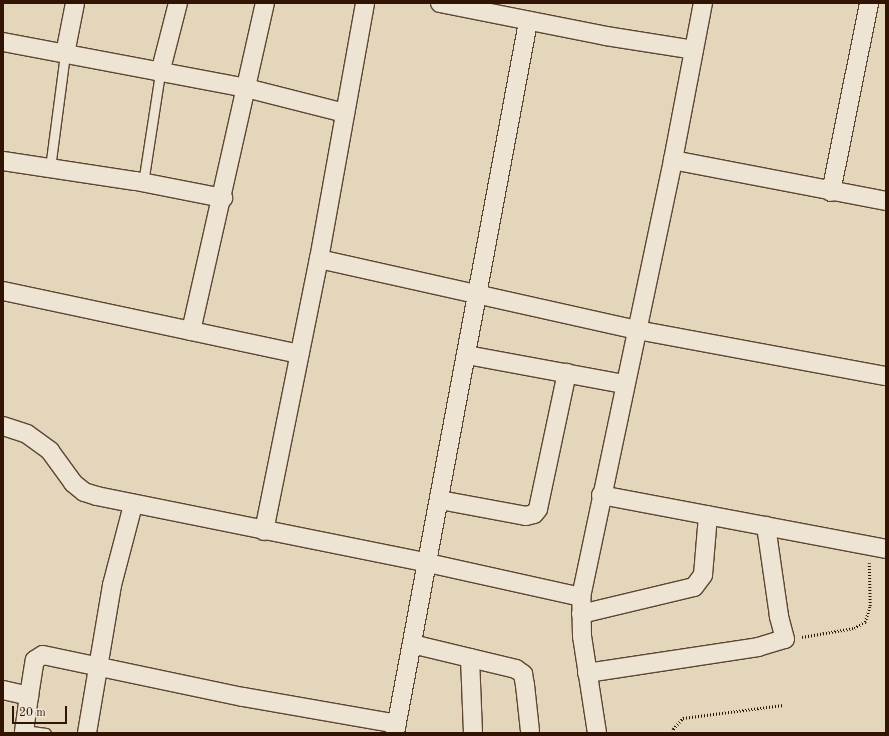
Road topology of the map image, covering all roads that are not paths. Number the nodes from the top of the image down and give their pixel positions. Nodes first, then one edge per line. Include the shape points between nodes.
1 (74, 3) edge
2 (178, 3) edge
3 (265, 3) edge
4 (365, 3) edge
5 (440, 3) edge
6 (702, 3) edge
7 (869, 3) edge
8 (528, 22) junction
9 (3, 42) edge
10 (694, 50) junction
11 (65, 54) junction
12 (160, 74) junction
13 (246, 88) junction
14 (345, 113) junction
15 (673, 160) junction
16 (3, 161) edge
17 (50, 168) junction
18 (143, 183) junction
19 (832, 192) junction
20 (223, 198) junction
21 (886, 201) edge
22 (319, 259) junction
23 (3, 291) edge
24 (477, 294) junction
25 (637, 330) junction
26 (191, 331) junction
27 (299, 354) junction
28 (467, 354) junction
29 (567, 373) junction
30 (886, 376) edge
31 (624, 384) junction
32 (3, 426) edge
33 (601, 495) junction
34 (440, 500) junction
35 (133, 505) junction
36 (708, 515) junction
37 (766, 526) junction
38 (264, 531) junction
39 (877, 548) edge
40 (428, 563) junction
41 (581, 605) junction
42 (412, 644) junction
43 (470, 658) junction
44 (97, 664) junction
45 (587, 673) junction
46 (3, 690) edge
47 (29, 696) junction
48 (396, 729) edge
49 (24, 731) edge
50 (530, 731) dead end
51 (46, 733) edge
52 (86, 733) edge
53 (473, 733) edge
54 (597, 733) edge

1 - 11 street
2 - 12 street
3 - 13 street
4 - 14 street
5 - 8 street
6 - 10 street
7 - 19 street
8 - 10 street
8 - 24 street
9 - 11 street
10 - 15 street
11 - 12 street
11 - 17 lane
12 - 13 street
12 - 18 lane
13 - 14 street
13 - 20 street
14 - 22 street
15 - 19 street
15 - 25 street
16 - 17 street
17 - 18 street
18 - 20 street
19 - 21 street
20 - 26 street
22 - 24 street
22 - 27 street
23 - 26 street
24 - 25 street
24 - 28 street
25 - 30 street
25 - 31 street
26 - 27 street
27 - 38 street
28 - 29 street
28 - 34 street
29 - 31 street
29 - 34 street via 538,509 534,514 526,516
31 - 33 street
32 - 35 street via 28,434 50,452 73,484 84,492
33 - 36 street
33 - 41 street
34 - 40 street
35 - 38 street
35 - 44 street via 112,585
36 - 37 street
36 - 41 street via 703,575 694,587
37 - 39 street
37 - 45 street via 785,639 758,647
38 - 40 street
40 - 41 street
40 - 42 street
41 - 45 street
42 - 43 street
42 - 48 street
43 - 50 street via 516,669 523,674
43 - 53 street
44 - 47 street via 43,655 38,657 35,660
44 - 48 street
44 - 52 street
45 - 54 street
46 - 47 street
47 - 49 street
49 - 51 lane

